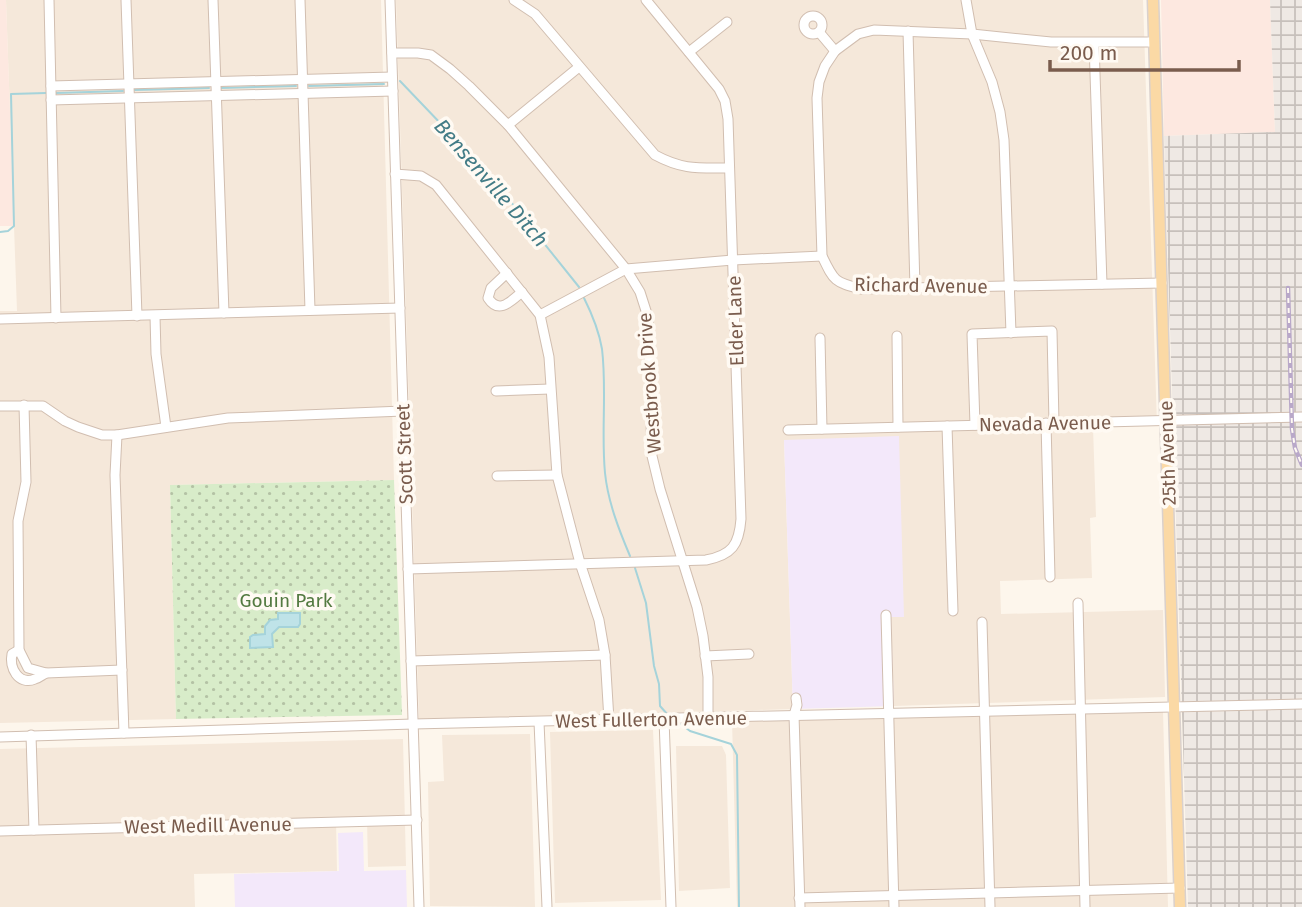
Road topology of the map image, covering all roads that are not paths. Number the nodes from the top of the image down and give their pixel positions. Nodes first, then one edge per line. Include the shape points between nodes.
1 (49, 0) edge
2 (126, 0) edge
3 (213, 0) edge
4 (300, 0) edge
5 (390, 0) edge
6 (514, 0) edge
7 (646, 0) edge
8 (966, 0) edge
9 (1153, 0) edge
10 (727, 22) dead end
11 (908, 31) junction
12 (819, 32) dead end
13 (972, 34) junction
14 (1154, 41) junction
15 (1094, 43) junction
16 (835, 51) junction
17 (689, 52) junction
18 (392, 53) junction
19 (579, 67) junction
20 (392, 77) junction
21 (303, 78) junction
22 (216, 81) junction
23 (129, 83) junction
24 (51, 86) junction
25 (393, 91) junction
26 (303, 93) junction
27 (216, 96) junction
28 (129, 98) junction
29 (51, 100) junction
30 (508, 125) junction
31 (729, 168) junction
32 (395, 174) junction
33 (822, 256) junction
34 (733, 260) junction
35 (626, 269) junction
36 (507, 273) junction
37 (1162, 283) junction
38 (1102, 284) junction
39 (1009, 286) junction
40 (915, 288) junction
41 (522, 292) junction
42 (400, 309) junction
43 (310, 310) junction
44 (224, 313) junction
45 (540, 315) junction
46 (137, 316) junction
47 (155, 316) junction
48 (56, 317) junction
49 (0, 319) edge
50 (1011, 333) junction
51 (897, 336) dead end
52 (820, 338) dead end
53 (551, 389) junction
54 (496, 391) dead end
55 (24, 405) junction
56 (0, 406) edge
57 (403, 411) junction
58 (1302, 417) edge
59 (1166, 420) junction
60 (1050, 423) junction
61 (975, 425) junction
62 (947, 426) junction
63 (166, 427) junction
64 (898, 427) junction
65 (822, 429) junction
66 (788, 430) dead end
67 (117, 435) junction
68 (556, 475) junction
69 (497, 476) dead end
70 (683, 560) junction
71 (580, 563) junction
72 (408, 569) junction
73 (1050, 577) dead end
74 (1078, 603) dead end
75 (953, 611) dead end
76 (886, 615) dead end
77 (982, 622) dead end
78 (19, 650) junction
79 (749, 654) dead end
80 (605, 655) junction
81 (705, 656) junction
82 (411, 661) junction
83 (122, 670) junction
84 (46, 673) junction
85 (796, 698) dead end
86 (1302, 704) edge
87 (1174, 707) junction
88 (1080, 709) junction
89 (984, 711) junction
90 (889, 713) junction
91 (794, 715) junction
92 (708, 718) junction
93 (665, 719) junction
94 (610, 720) junction
95 (539, 722) junction
96 (413, 724) junction
97 (124, 733) junction
98 (30, 735) junction
99 (0, 737) edge
100 (417, 820) junction
101 (34, 830) junction
102 (0, 831) edge
103 (1180, 888) junction
104 (1085, 890) junction
105 (989, 893) junction
106 (894, 896) junction
107 (799, 903) edge
108 (419, 907) edge
109 (547, 907) edge
110 (671, 907) edge
111 (894, 907) edge
112 (990, 907) edge
113 (1085, 907) edge
114 (1181, 907) edge

1 - 24 street
2 - 23 street
3 - 22 street
4 - 21 street
5 - 18 street, Scott Street
6 - 19 street via 534,14
7 - 17 street, Elder Lane
8 - 13 street
9 - 14 main road, 25th Avenue
10 - 17 street
11 - 13 street
11 - 16 street via 858,34
11 - 40 street
12 - 16 street
13 - 15 street
13 - 39 street via 1000,112
14 - 15 street
14 - 37 main road, 25th Avenue
15 - 38 street
16 - 33 street via 825,66 817,98
17 - 31 street, Elder Lane via 725,101
18 - 20 street, Scott Street
18 - 30 street, Westbrook Drive via 434,57
19 - 30 street
19 - 31 street via 655,155 690,169
20 - 21 street
20 - 25 street, Scott Street
21 - 22 street
21 - 26 street
22 - 23 street
22 - 27 street
23 - 24 street
23 - 28 street
24 - 29 street
25 - 26 street
25 - 32 street, Scott Street
26 - 27 street
26 - 43 street
27 - 28 street
27 - 44 street
28 - 29 street
28 - 46 street
29 - 48 street
30 - 35 street, Westbrook Drive
31 - 34 street, Elder Lane
32 - 36 street via 421,176 436,185
32 - 42 street, Scott Street
33 - 34 street
33 - 40 street, Richard Avenue via 838,282 861,289
34 - 35 street
34 - 70 street, Elder Lane via 740,532 723,555
35 - 45 street
35 - 70 street, Westbrook Drive via 648,317 652,456
36 - 41 street
36 - 41 street via 489,290 490,302 504,306
37 - 38 street, Richard Avenue
37 - 59 main road, 25th Avenue
38 - 39 street, Richard Avenue
39 - 40 street, Richard Avenue
39 - 50 street
41 - 45 street
42 - 43 street
42 - 57 street, Scott Street
43 - 44 street
44 - 47 street
45 - 53 street via 548,345
46 - 47 street
46 - 48 street
47 - 63 street
48 - 49 street
50 - 60 street via 1052,331
50 - 61 street via 972,334
51 - 64 street
52 - 65 street
53 - 54 street
53 - 68 street
55 - 56 street
55 - 67 street via 43,406 91,432
55 - 78 street via 26,482 18,521
57 - 63 street via 228,418
57 - 72 street, Scott Street
58 - 59 street, Nevada Avenue
59 - 60 street, Nevada Avenue
59 - 87 main road, 25th Avenue
60 - 61 street, Nevada Avenue
60 - 73 street
61 - 62 street, Nevada Avenue
62 - 64 street, Nevada Avenue
62 - 75 street
63 - 67 street
64 - 65 street, Nevada Avenue
65 - 66 street, Nevada Avenue
67 - 83 street
68 - 69 street
68 - 71 street
70 - 71 street, Elder Lane
70 - 81 street, Westbrook Drive
71 - 72 street, Elder Lane
71 - 80 street
72 - 82 street, Scott Street
74 - 88 street
76 - 90 street
77 - 89 street
78 - 84 street via 28,668
78 - 84 street via 10,662 15,674 28,681
79 - 81 street
80 - 82 street
80 - 94 street
81 - 92 street, Westbrook Drive
82 - 96 street, Scott Street
83 - 84 street
83 - 97 street
85 - 91 street
86 - 87 street, West Fullerton Avenue
87 - 88 street, West Fullerton Avenue
87 - 103 main road, 25th Avenue
88 - 89 street, West Fullerton Avenue
88 - 104 street
89 - 90 street, West Fullerton Avenue
89 - 105 street
90 - 91 street, West Fullerton Avenue
90 - 106 street
91 - 92 street, West Fullerton Avenue
91 - 107 street
92 - 93 street, West Fullerton Avenue
93 - 94 street, West Fullerton Avenue
93 - 110 street
94 - 95 street, West Fullerton Avenue
95 - 96 street, West Fullerton Avenue
95 - 109 street
96 - 97 street, West Fullerton Avenue
96 - 100 street, Scott Street
97 - 98 street, West Fullerton Avenue
98 - 99 street, West Fullerton Avenue
98 - 101 street
100 - 101 street, West Medill Avenue
100 - 108 street, Scott Street
101 - 102 street, West Medill Avenue
103 - 104 street
103 - 114 main road, 25th Avenue
104 - 105 street
104 - 113 street
105 - 106 street
105 - 112 street
106 - 107 street
106 - 111 street

